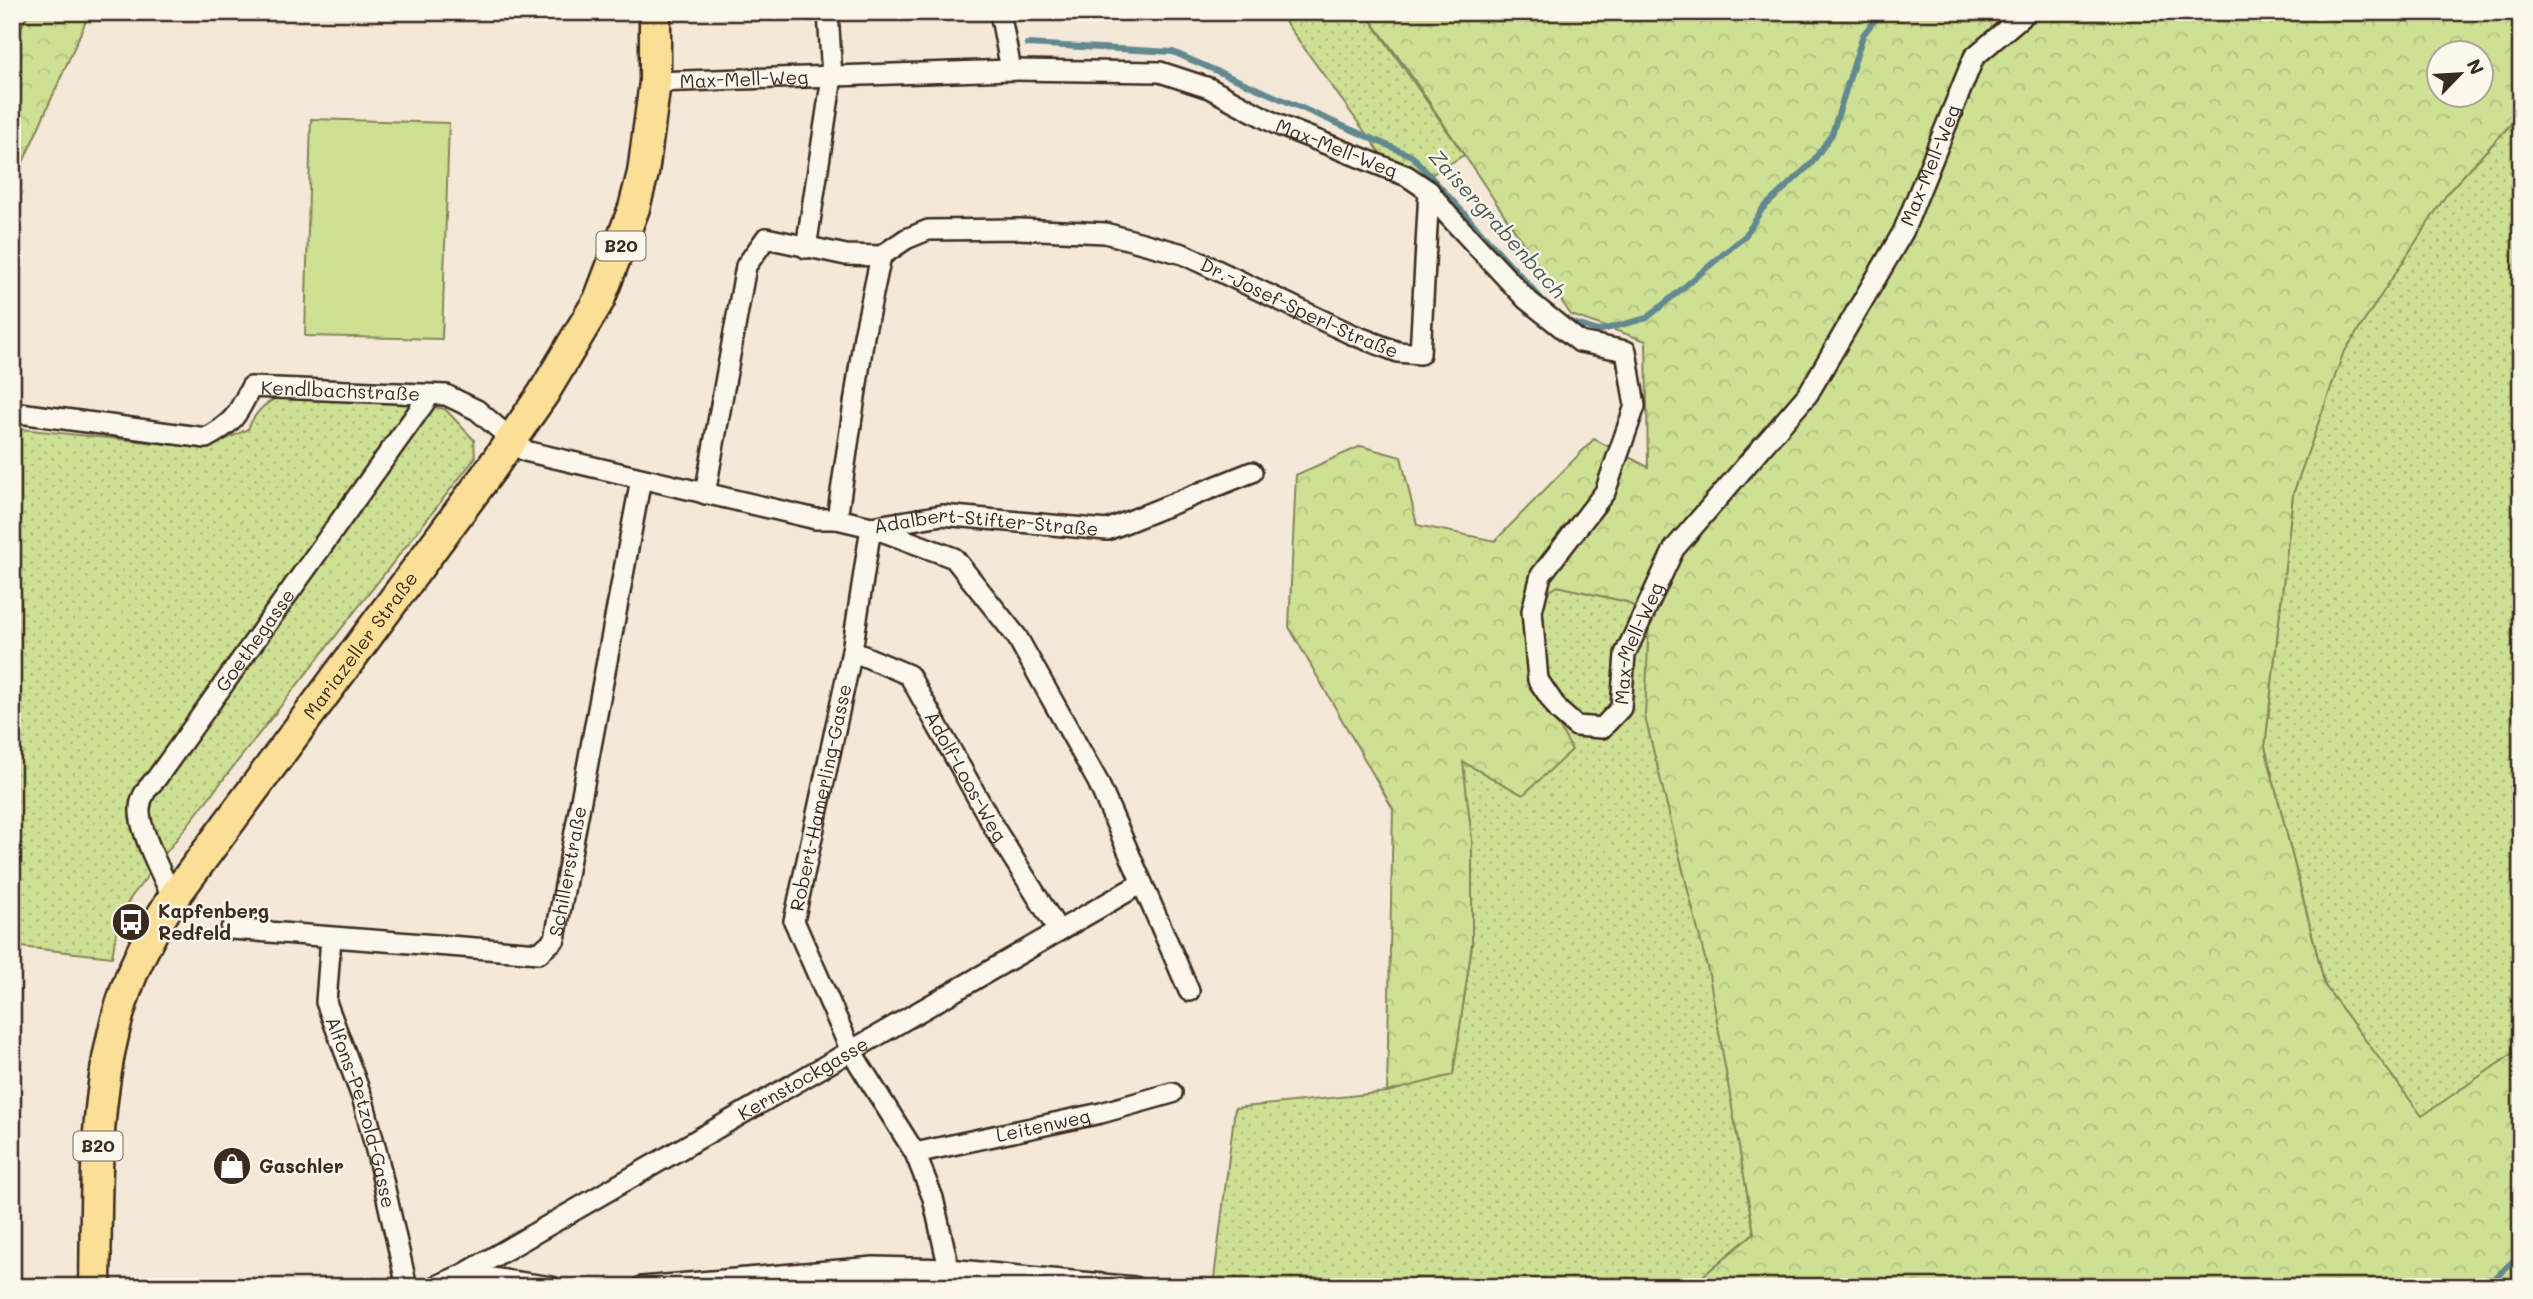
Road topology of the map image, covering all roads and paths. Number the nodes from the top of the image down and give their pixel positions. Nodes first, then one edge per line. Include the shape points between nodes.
1 (655, 12) edge
2 (828, 12) edge
3 (1000, 12) edge
4 (2027, 12) edge
5 (1011, 70) junction
6 (832, 77) junction
7 (656, 82) junction
8 (1429, 191) junction
9 (806, 248) junction
10 (881, 256) junction
11 (430, 395) junction
12 (12, 412) edge
13 (512, 440) junction
14 (1252, 472) dead end
15 (641, 479) junction
16 (705, 494) junction
17 (837, 520) junction
18 (871, 527) junction
19 (852, 651) junction
20 (1142, 883) junction
21 (173, 898) junction
22 (231, 929) dead end
23 (1058, 930) junction
24 (331, 938) junction
25 (1189, 991) dead end
26 (851, 1051) junction
27 (1172, 1093) dead end
28 (915, 1153) junction
29 (464, 1274) junction
30 (948, 1278) edge
31 (96, 1287) edge
32 (407, 1287) edge
33 (434, 1287) edge
34 (552, 1287) edge
35 (642, 1287) edge
36 (1134, 1287) edge

1 - 7 main road, Mariazeller Straße / B20
2 - 6 street
3 - 5 street
4 - 8 street, Max-Mell-Weg via 1974,57 1903,232 1808,394 1674,549 1625,654 1621,708 1602,728 1576,726 1559,711 1538,680 1532,611 1541,575 1605,492 1635,407 1626,351 1580,342 1526,299
5 - 6 street, Max-Mell-Weg
5 - 8 street, Max-Mell-Weg via 1160,72 1209,88 1276,124 1407,176
6 - 7 street, Max-Mell-Weg
6 - 9 street, Max-Mell-Weg
7 - 13 main road, Mariazeller Straße / B20 via 643,173 614,264 581,332
8 - 10 street, Dr.-Josef-Sperl-Straße via 1420,354 1398,352 1351,334 1184,254 1105,233 928,230
9 - 10 street
9 - 16 street via 766,238 746,266
10 - 17 street via 864,336
11 - 12 street, Kendlbachstraße via 251,387 236,417 206,438
11 - 13 street, Kendlbachstraße via 456,398
11 - 21 street, Goethegasse via 145,791 142,822
13 - 15 street, Adalbert-Stifter-Straße via 525,451
13 - 21 main road, Mariazeller Straße / B20
14 - 18 street, Adalbert-Stifter-Straße via 1107,530 943,515
15 - 16 street, Adalbert-Stifter-Straße
15 - 24 street, Schillerstraße via 555,939 539,953
16 - 17 street, Adalbert-Stifter-Straße
17 - 18 street, Adalbert-Stifter-Straße
18 - 19 street, Robert-Hamerling-Gasse
18 - 20 street via 954,558 1017,637 1098,782
19 - 23 street, Adolf-Loos-Weg via 909,675
19 - 26 street, Robert-Hamerling-Gasse via 794,921
20 - 23 street, Kernstockgasse
20 - 25 street
21 - 31 main road, Mariazeller Straße / B20 via 134,970 106,1072 98,1135
22 - 24 street, Schillerstraße
23 - 26 street, Kernstockgasse
24 - 32 street, Alfons-Petzold-Gasse via 326,1002 363,1100
26 - 28 street, Robert-Hamerling-Gasse
26 - 29 street, Kernstockgasse
27 - 28 street, Leitenweg
28 - 30 street, Robert-Hamerling-Gasse via 933,1198
29 - 33 street, Kernstockgasse
29 - 34 street
30 - 35 street via 874,1267
30 - 36 street

